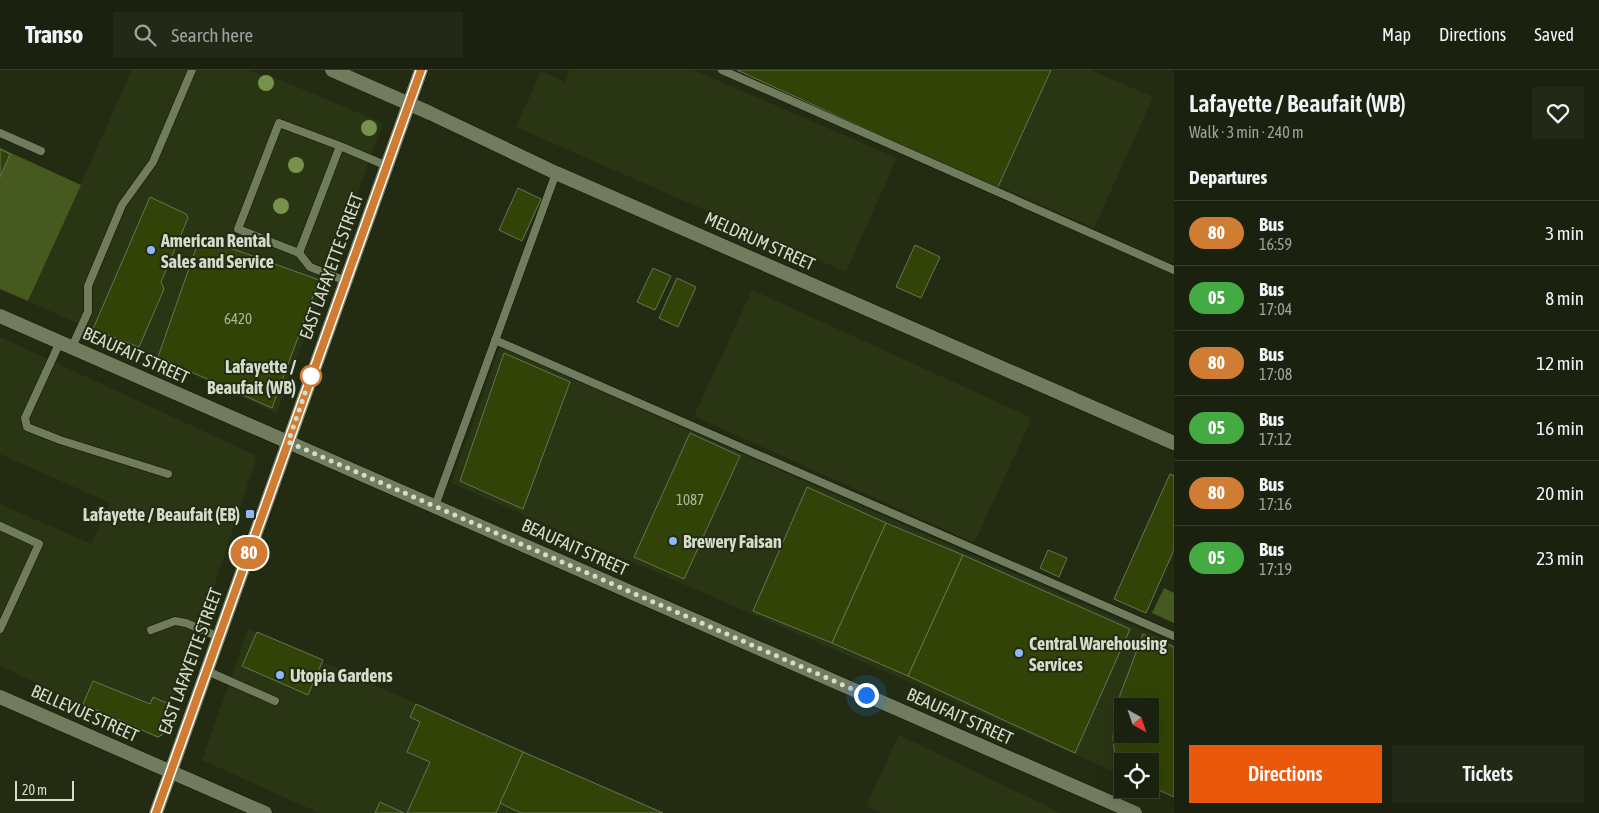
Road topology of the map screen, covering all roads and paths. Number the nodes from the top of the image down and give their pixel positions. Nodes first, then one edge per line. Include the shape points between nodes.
1 (192, 70) edge
2 (332, 70) edge
3 (421, 70) edge
4 (722, 70) edge
5 (409, 104) junction
6 (0, 133) edge
7 (340, 146) junction
8 (41, 151) dead end
9 (387, 166) junction
10 (556, 173) junction
11 (298, 253) junction
12 (1174, 270) edge
13 (346, 281) junction
14 (0, 316) edge
15 (495, 340) junction
16 (66, 345) junction
17 (288, 442) junction
18 (1174, 443) edge
19 (168, 474) dead end
20 (435, 506) junction
21 (0, 526) edge
22 (0, 630) edge
23 (151, 630) dead end
24 (1174, 636) edge
25 (219, 637) junction
26 (207, 671) junction
27 (0, 697) edge
28 (275, 700) dead end
29 (171, 772) junction
30 (156, 813) edge
31 (265, 813) edge
32 (1136, 813) edge

1 - 16 lane via 152,162 122,205 88,286 88,312
2 - 5 street, MELDRUM STREET
3 - 5 street, EAST LAFAYETTE STREET
4 - 12 lane
5 - 9 street, EAST LAFAYETTE STREET
5 - 10 street, MELDRUM STREET
6 - 8 lane
7 - 9 lane
7 - 11 lane
7 - 11 lane via 279,123 238,229
9 - 13 street, EAST LAFAYETTE STREET
10 - 15 lane
10 - 18 street, MELDRUM STREET
11 - 13 lane via 310,267
13 - 17 street, EAST LAFAYETTE STREET
14 - 16 street, BEAUFAIT STREET
15 - 20 lane
15 - 24 lane
16 - 17 street, BEAUFAIT STREET
16 - 19 lane via 25,418 28,426 60,440
17 - 20 street, BEAUFAIT STREET
17 - 25 street, EAST LAFAYETTE STREET
20 - 32 street, BEAUFAIT STREET
21 - 22 lane via 39,544
23 - 25 lane via 175,621
25 - 26 street, EAST LAFAYETTE STREET
26 - 28 lane
26 - 29 street, EAST LAFAYETTE STREET
27 - 29 street, BELLEVUE STREET
29 - 30 street, EAST LAFAYETTE STREET
29 - 31 street, BELLEVUE STREET

